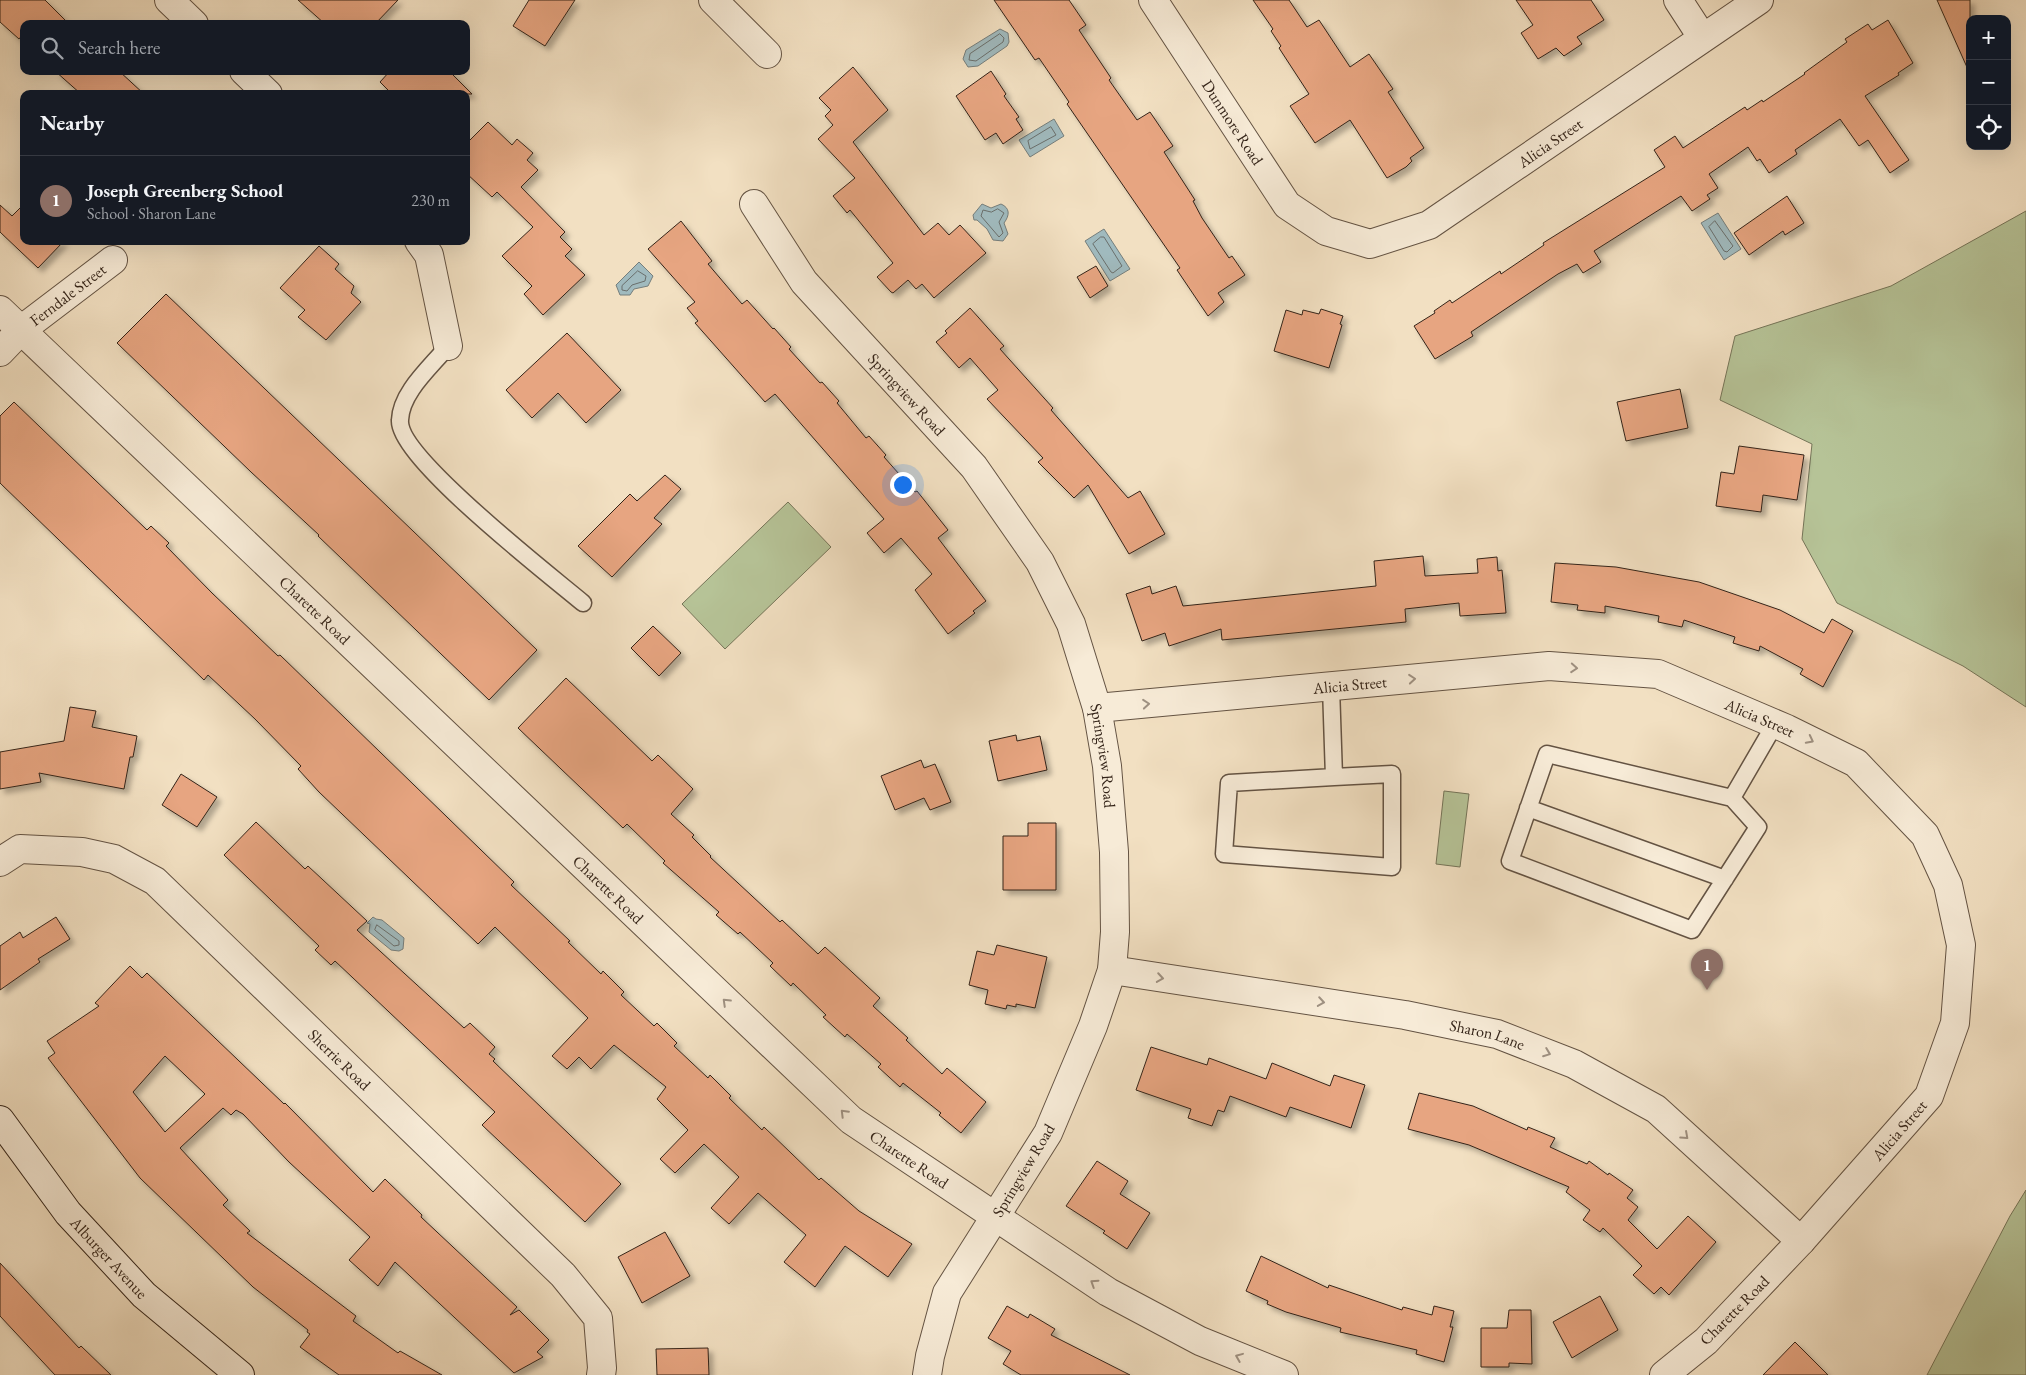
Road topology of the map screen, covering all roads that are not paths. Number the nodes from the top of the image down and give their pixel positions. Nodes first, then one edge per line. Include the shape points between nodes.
1 (169, 0) edge
2 (712, 0) edge
3 (1152, 0) edge
4 (1678, 0) edge
5 (1759, 0) edge
6 (190, 20) edge
7 (1702, 37) junction
8 (767, 54) dead end
9 (248, 75) edge
10 (264, 90) edge
11 (754, 204) dead end
12 (1326, 231) joint
13 (422, 245) edge
14 (114, 260) dead end
15 (0, 310) edge
16 (21, 330) junction
17 (448, 346) joint
18 (0, 352) edge
19 (583, 602) dead end
20 (1330, 686) junction
21 (1097, 708) junction
22 (1775, 724) junction
23 (1334, 777) junction
24 (1732, 798) junction
25 (1528, 808) junction
26 (0, 862) edge
27 (1725, 879) junction
28 (1112, 970) junction
29 (0, 1120) edge
30 (994, 1217) junction
31 (1801, 1241) junction
32 (240, 1375) edge
33 (600, 1375) edge
34 (927, 1375) edge
35 (1284, 1375) edge
36 (1664, 1375) edge

1 - 6 street
2 - 8 street
3 - 12 street, Dunmore Road via 1287,205
4 - 7 street
5 - 7 street, Alicia Street
7 - 12 street, Alicia Street via 1429,225 1370,244
9 - 10 street
11 - 21 street, Springview Road via 804,282 974,467 1040,562 1071,624
13 - 17 street via 429,255
14 - 16 street, Ferndale Street
15 - 16 street, Charette Road
16 - 18 street, Ferndale Street
30 -> 16 street, Charette Road via 851,1120
17 - 19 lane via 410,391 401,407 399,423 413,449 462,501
21 -> 20 street, Alicia Street
20 -> 22 street, Alicia Street via 1549,666 1658,674
20 - 23 lane
21 - 28 street, Springview Road via 1107,766 1114,852
22 - 24 lane
22 -> 31 street, Alicia Street via 1856,764 1925,835 1948,885 1961,945 1955,1023 1929,1096
23 - 23 lane via 1229,783 1224,854 1392,867 1392,774
24 - 25 lane via 1547,754
24 - 27 lane via 1758,827
25 - 27 lane
25 - 27 lane via 1510,861 1692,930
26 - 33 street, Sherrie Road via 20,849 82,852 114,859 155,881 562,1275 598,1318
28 - 30 street, Springview Road via 1093,1026 1048,1133
28 -> 31 street, Sharon Lane via 1405,1015 1497,1034 1574,1064 1656,1109
29 - 32 street, Alburger Avenue via 68,1213 144,1295
30 - 34 street, Springview Road via 947,1293
35 -> 30 street, Charette Road via 1200,1341 1108,1292
31 - 36 street, Charette Road via 1706,1341

